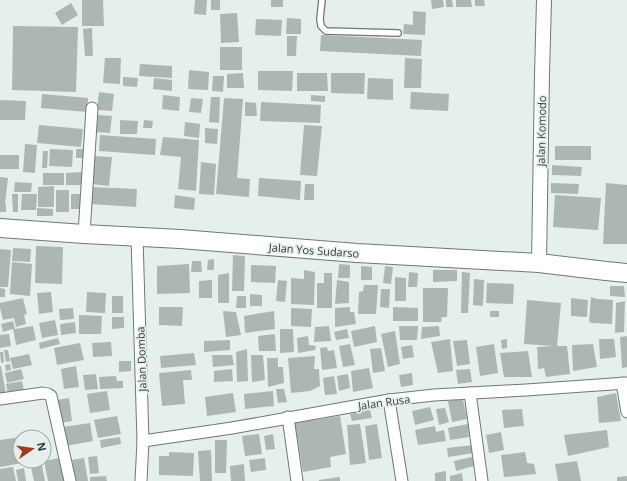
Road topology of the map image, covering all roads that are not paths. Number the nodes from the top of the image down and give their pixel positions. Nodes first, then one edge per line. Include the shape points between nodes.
1 (322, 0) edge
2 (544, 0) edge
3 (398, 33) dead end
4 (92, 108) dead end
5 (0, 228) edge
6 (84, 234) junction
7 (137, 237) junction
8 (540, 263) junction
9 (627, 273) edge
10 (625, 383) edge
11 (470, 393) junction
12 (0, 399) edge
13 (389, 400) junction
14 (627, 412) edge
15 (288, 417) junction
16 (143, 441) junction
17 (70, 481) edge
18 (141, 481) edge
19 (297, 481) edge
20 (402, 481) edge
21 (482, 481) edge

1 - 3 lane via 320,19 321,26 326,31
2 - 8 street, Jalan Komodo
4 - 6 street
5 - 6 highway, Jalan Yos Sudarso
6 - 7 highway, Jalan Yos Sudarso
7 - 8 highway, Jalan Yos Sudarso
7 - 16 street, Jalan Domba
8 - 9 highway, Jalan Yos Sudarso
10 - 11 street, Jalan Rusa
10 - 14 street
11 - 13 street, Jalan Rusa
11 - 21 street
12 - 17 street via 43,393 51,396
13 - 15 street, Jalan Rusa
13 - 20 street
15 - 16 street, Jalan Rusa
15 - 19 street
16 - 18 street, Jalan Domba

